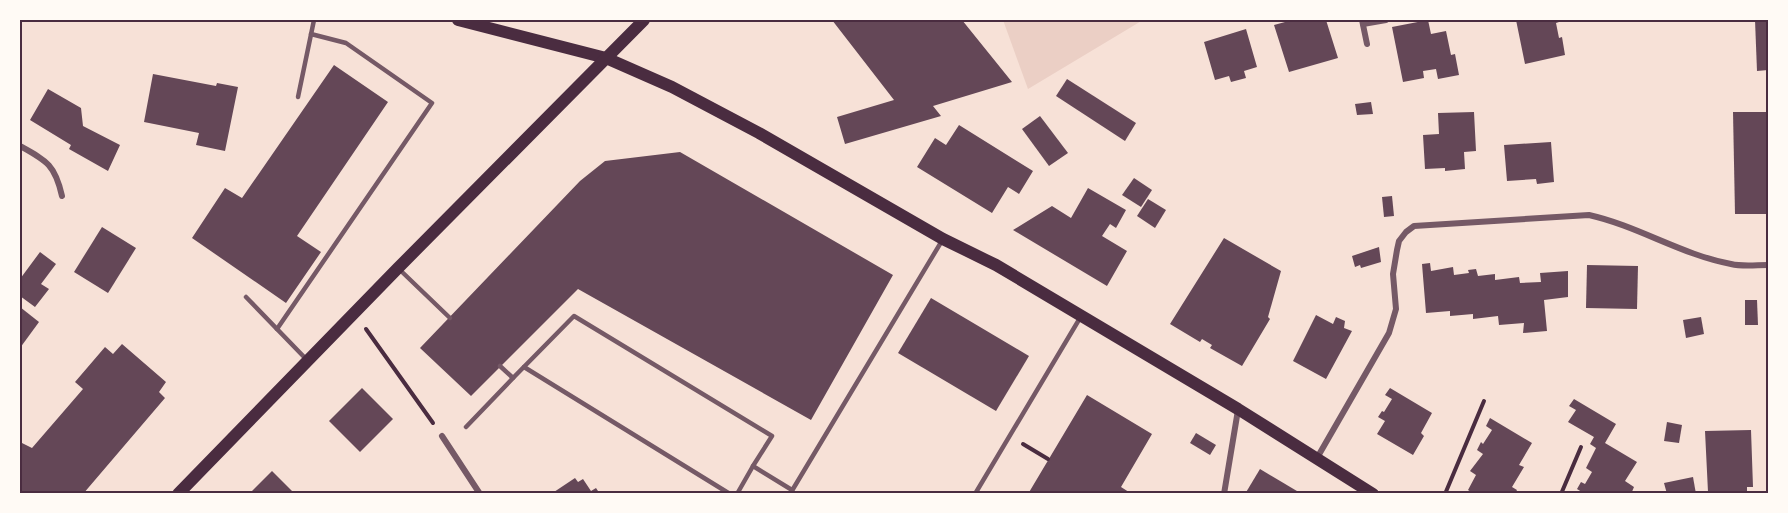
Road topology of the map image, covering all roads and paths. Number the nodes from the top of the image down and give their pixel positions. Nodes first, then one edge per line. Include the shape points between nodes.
1 (314, 20) edge
2 (458, 20) edge
3 (644, 20) edge
4 (1386, 20) edge
5 (1362, 22) edge
6 (311, 34) junction
7 (1367, 44) dead end
8 (606, 58) junction
9 (297, 97) dead end
10 (20, 146) edge
11 (62, 196) dead end
12 (943, 239) junction
13 (1768, 265) edge
14 (398, 268) junction
15 (246, 297) dead end
16 (355, 314) junction
17 (1081, 315) junction
18 (450, 318) dead end
19 (277, 329) junction
20 (308, 361) junction
21 (500, 366) dead end
22 (524, 367) junction
23 (513, 378) junction
24 (1484, 401) dead end
25 (1238, 409) junction
26 (466, 427) dead end
27 (442, 436) joint
28 (1581, 447) dead end
29 (1317, 459) junction
30 (753, 466) junction
31 (791, 492) edge
32 (178, 494) edge
33 (480, 494) edge
34 (730, 494) edge
35 (737, 494) edge
36 (975, 494) edge
37 (1224, 494) edge
38 (1373, 494) edge
39 (1445, 494) edge
40 (1561, 494) edge

1 - 6 lane
2 - 8 main road
3 - 8 main road
4 - 5 street
5 - 7 street
6 - 9 lane
6 - 19 lane via 346,43 432,103
8 - 12 main road via 691,97
8 - 14 main road
10 - 11 street via 43,159 57,176
12 - 17 main road
12 - 31 lane
13 - 29 street via 1722,262 1590,215 1414,226 1406,232 1397,250 1393,274 1396,309 1389,333
14 - 16 main road
14 - 18 lane
15 - 19 lane
16 - 20 main road
16 - 27 path
17 - 25 main road
17 - 36 lane
19 - 20 lane
20 - 32 main road
21 - 23 lane
22 - 23 lane
22 - 30 lane via 574,316 772,436
22 - 34 lane
23 - 26 lane
24 - 39 path
25 - 29 main road
25 - 37 street
27 - 33 street
28 - 40 path
29 - 38 main road
30 - 31 lane
30 - 35 lane

